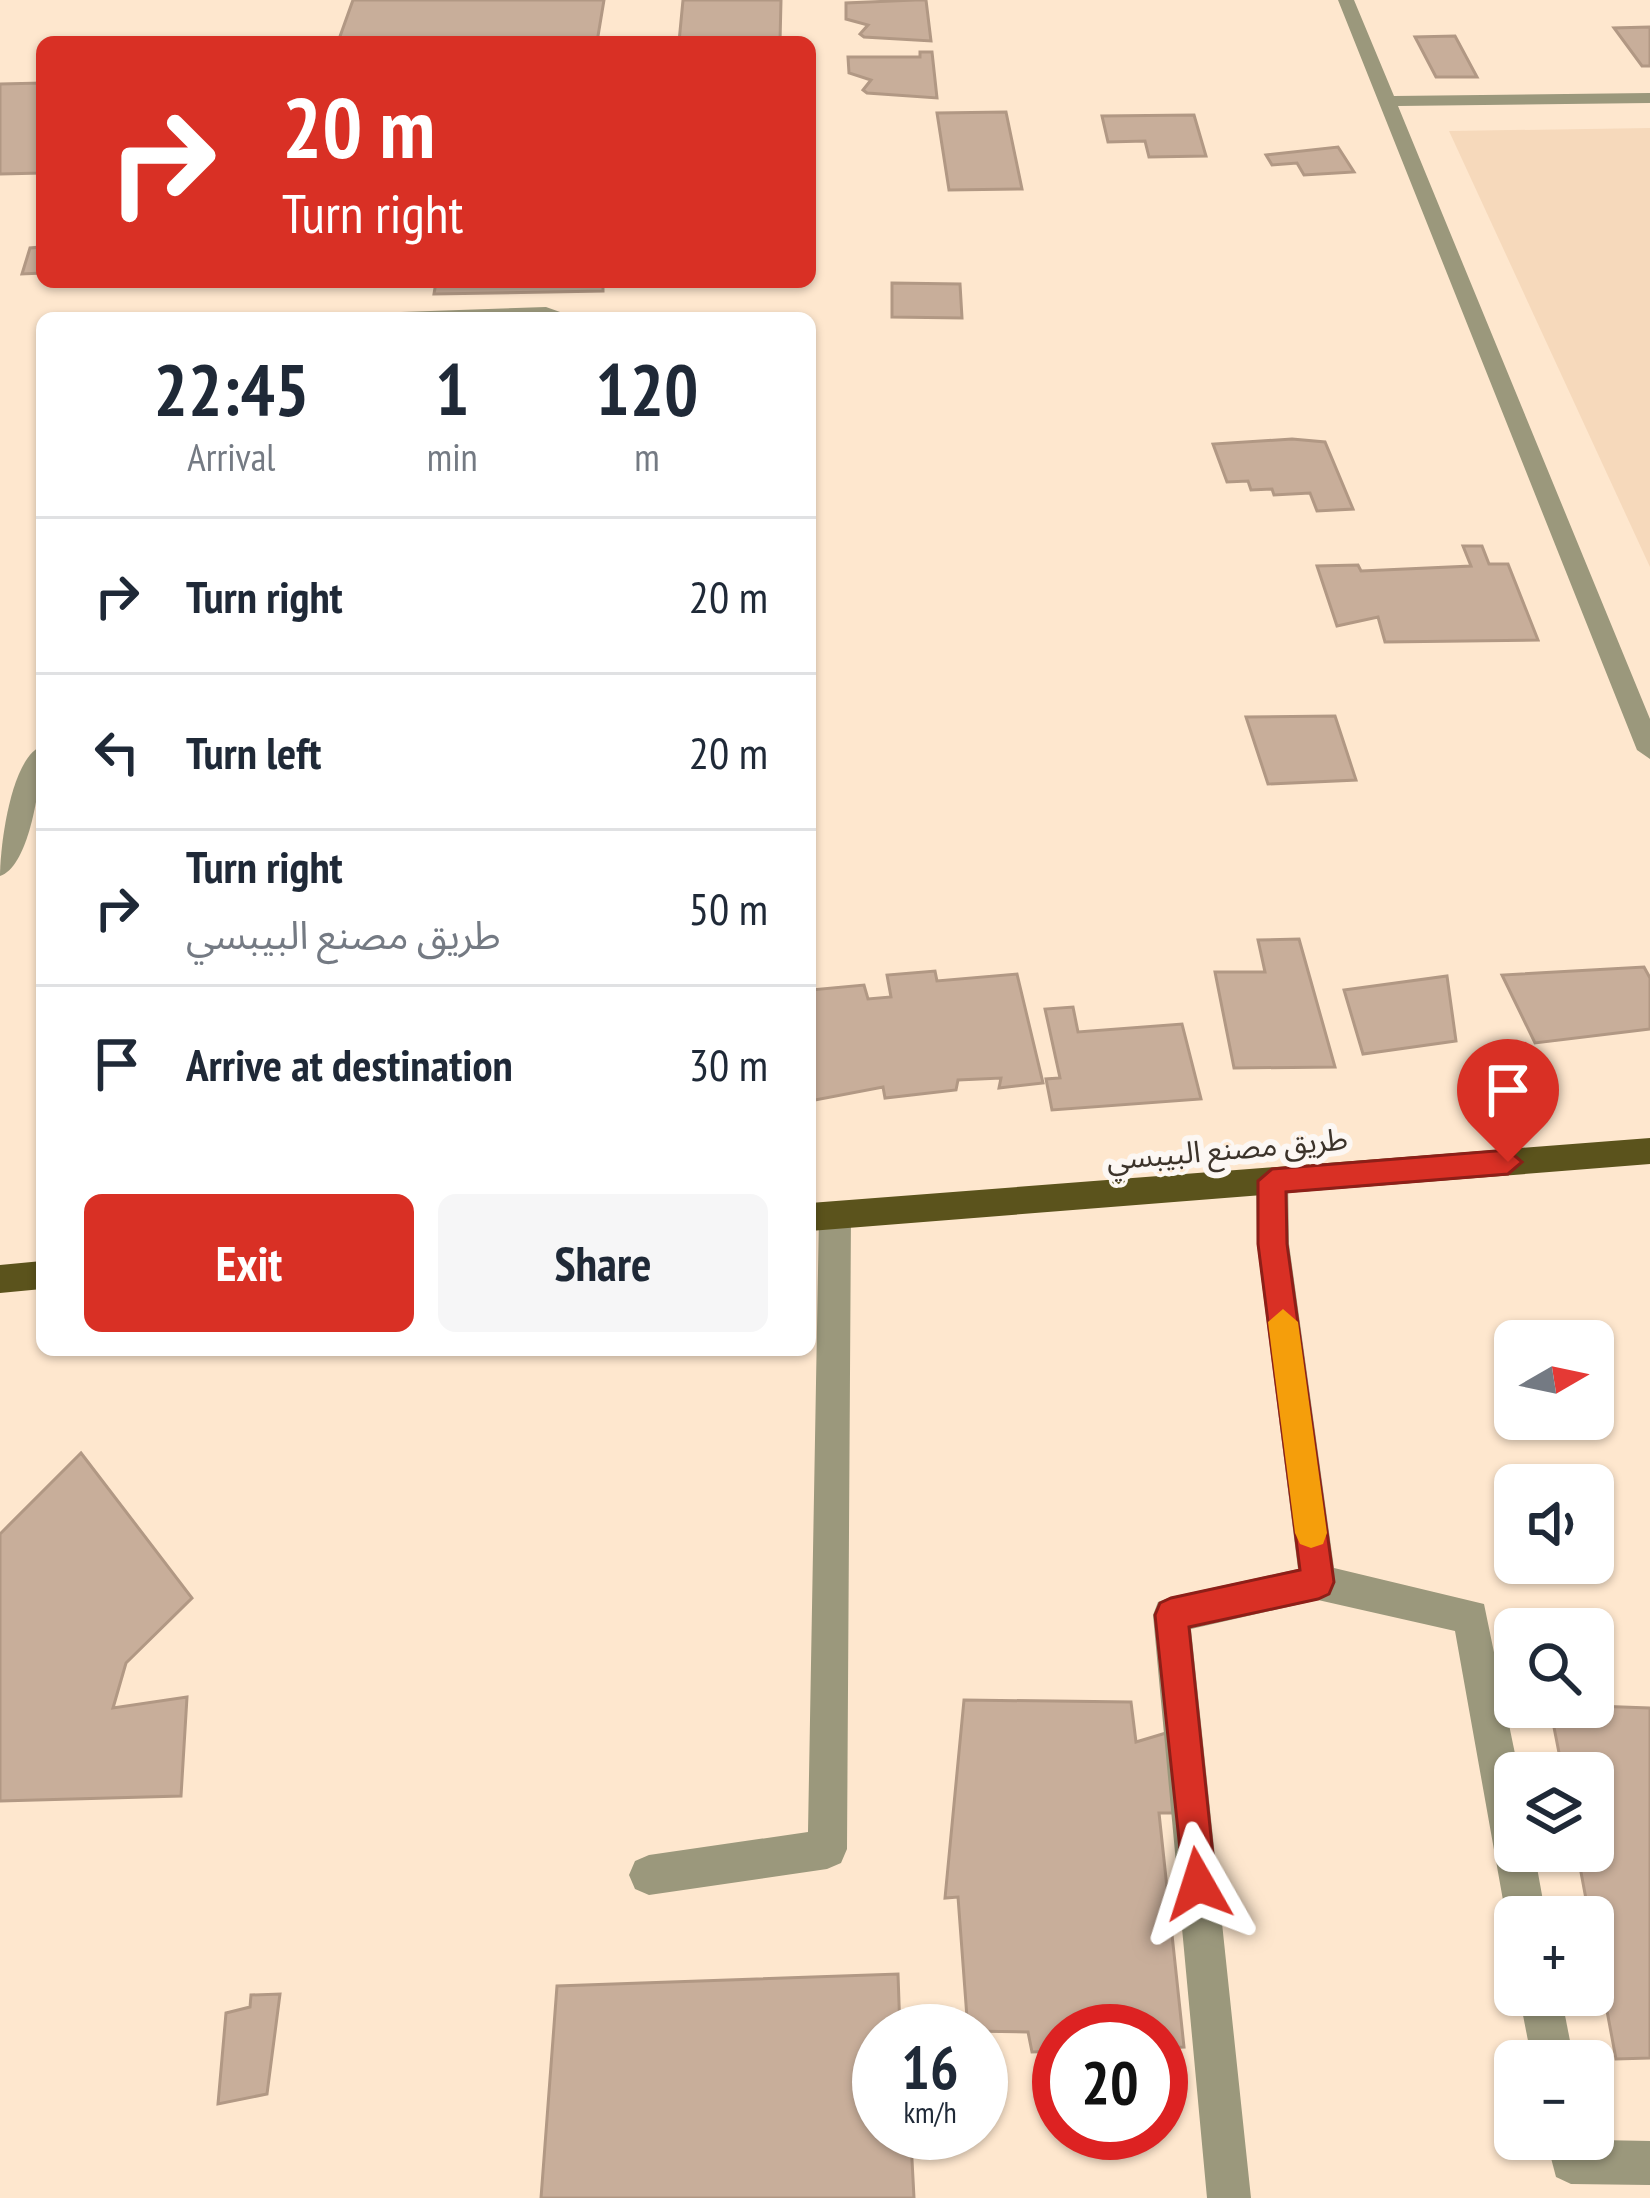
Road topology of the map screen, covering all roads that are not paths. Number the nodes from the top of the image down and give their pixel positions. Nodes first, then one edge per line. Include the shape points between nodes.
1 (1346, 0) edge
2 (1650, 98) edge
3 (1387, 101) junction
4 (1650, 751) edge
5 (36, 770) edge
6 (0, 866) edge
7 (1650, 1151) edge
8 (1272, 1181) junction
9 (823, 1216) edge
10 (36, 1276) edge
11 (1, 1282) edge
12 (1318, 1582) junction
13 (649, 1875) dead end
14 (1522, 1896) edge
15 (1571, 2160) edge
16 (1650, 2163) edge
17 (1229, 2198) edge

1 - 3 street
2 - 3 street
3 - 4 street
5 - 6 street
7 - 8 main road, طريق مصنع البيبسي
8 - 9 main road, طريق مصنع البيبسي
8 - 12 street via 1273,1244
9 - 13 street via 827,1850
10 - 11 main road
12 - 14 street via 1471,1616
12 - 17 street via 1171,1615
15 - 16 street

